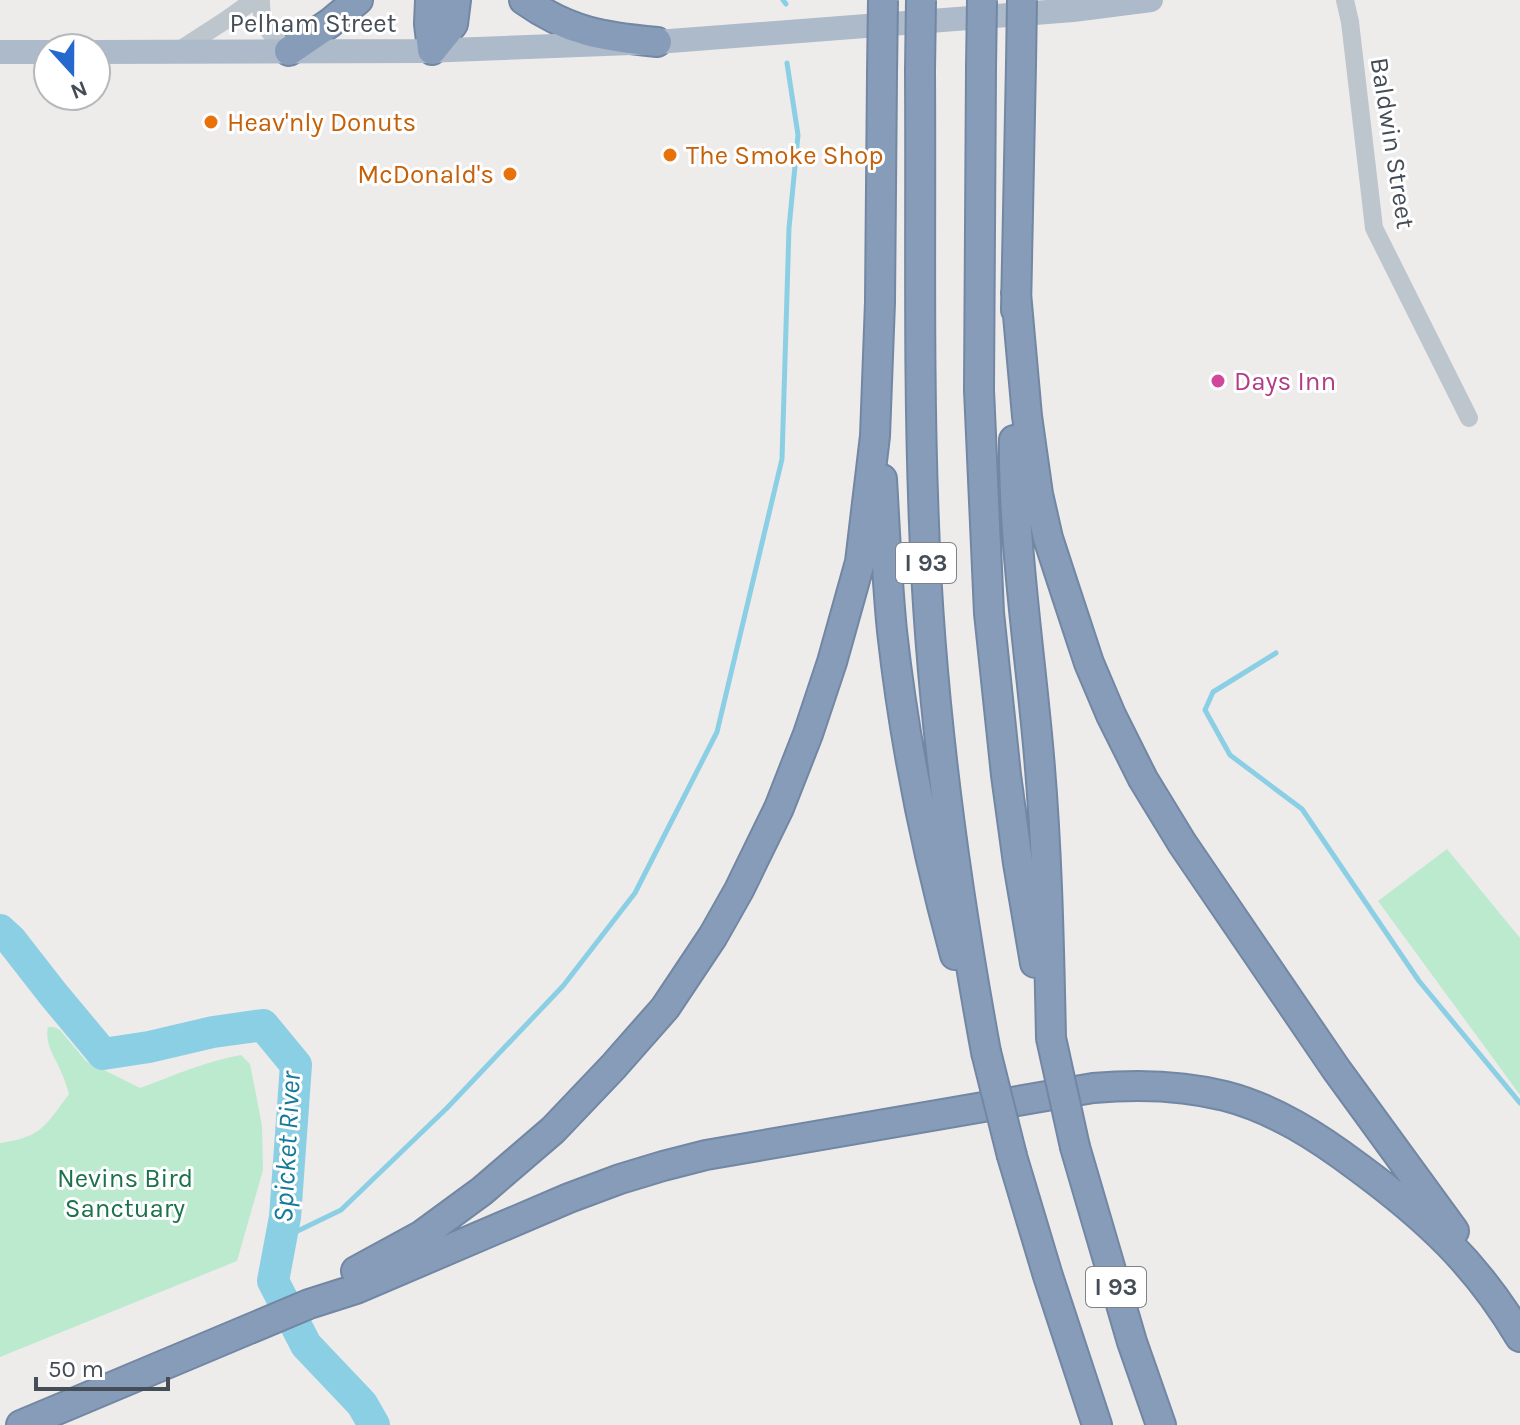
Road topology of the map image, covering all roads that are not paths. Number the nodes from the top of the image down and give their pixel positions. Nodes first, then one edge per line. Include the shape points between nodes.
1 (254, 0) edge
2 (261, 0) edge
3 (358, 0) edge
4 (430, 0) edge
5 (456, 0) edge
6 (524, 0) edge
7 (883, 0) edge
8 (921, 0) edge
9 (982, 0) edge
10 (1022, 0) edge
11 (1151, 0) edge
12 (1345, 0) edge
13 (657, 42) junction
14 (432, 50) junction
15 (178, 51) junction
16 (289, 51) junction
17 (0, 52) edge
18 (32, 52) edge
19 (112, 52) edge
20 (1016, 293) junction
21 (876, 395) junction
22 (1469, 418) dead end
23 (1051, 1038) junction
24 (986, 1052) junction
25 (1494, 1297) junction
26 (309, 1304) junction
27 (1520, 1337) edge
28 (21, 1425) edge
29 (1097, 1425) edge
30 (1161, 1425) edge

1 - 15 street
2 - 16 street via 268,30
3 - 16 highway
4 - 14 highway
5 - 14 highway via 453,24
6 - 13 highway via 588,32
7 - 21 highway, bridge
8 - 24 highway, I 93, bridge via 924,526 936,708
9 - 23 highway, I 93, bridge via 979,390 989,613 1018,863
10 - 20 highway, bridge
11 - 13 main road, Pelham Street
12 - 22 street, Baldwin Street via 1374,228
13 - 14 main road, Pelham Street
14 - 16 main road, Pelham Street
15 - 16 main road, Pelham Street
15 - 19 main road, Pelham Street
17 - 18 main road
20 - 23 highway via 1016,498 1039,748
20 - 25 highway via 1038,494 1089,663 1111,715 1182,843 1336,1069 1446,1218
21 - 24 highway via 892,631 903,712 937,889
21 - 26 highway via 860,562 832,662 779,808 713,936 665,1008 520,1161 435,1226
23 - 30 highway, I 93, bridge via 1075,1147
24 - 29 highway, I 93, bridge via 1012,1156
25 - 26 highway via 1419,1214 1303,1129 1225,1096 1140,1085 1093,1088 663,1166 569,1198
25 - 27 highway
26 - 28 highway

